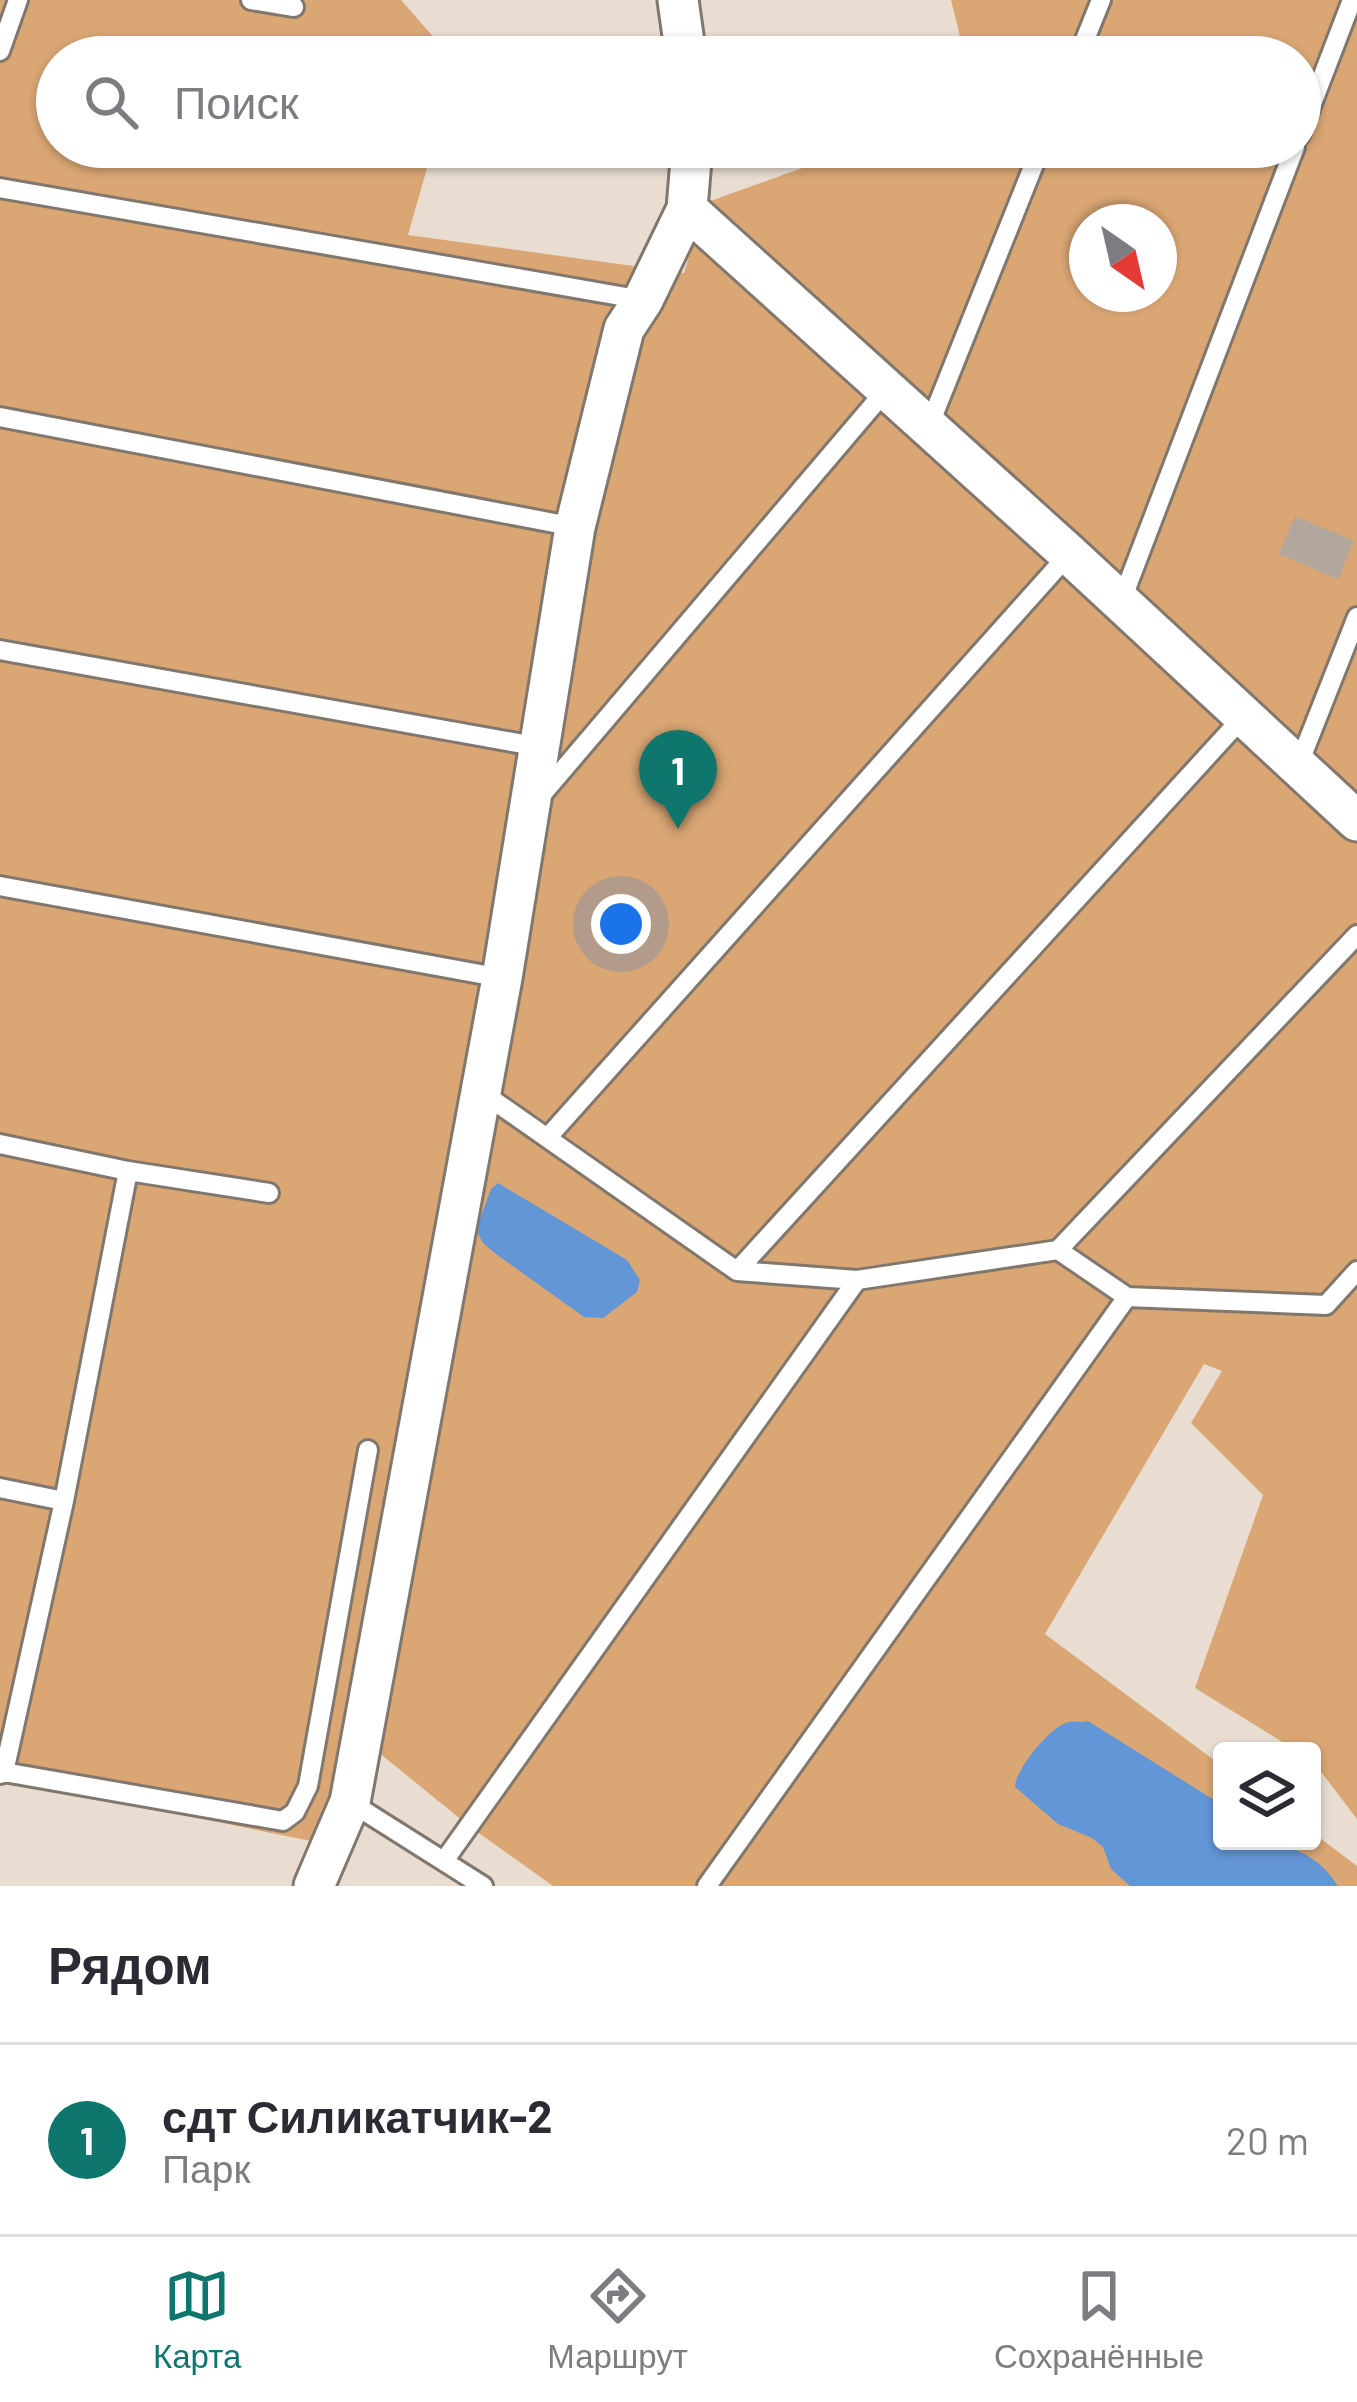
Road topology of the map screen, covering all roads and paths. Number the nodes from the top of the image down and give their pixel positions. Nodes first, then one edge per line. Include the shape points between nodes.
1 (18, 0) edge
2 (251, 0) edge
3 (678, 0) edge
4 (1101, 0) edge
5 (1352, 0) edge
6 (294, 7) dead end
7 (683, 36) edge
8 (1086, 36) edge
9 (0, 51) edge
10 (1321, 80) edge
11 (690, 168) edge
12 (1033, 168) edge
13 (1287, 168) edge
14 (0, 188) edge
15 (687, 209) junction
16 (643, 300) junction
17 (886, 390) junction
18 (0, 416) edge
19 (928, 428) junction
20 (575, 527) junction
21 (1069, 554) junction
22 (1121, 602) junction
23 (1357, 617) edge
24 (0, 650) edge
25 (1243, 717) junction
26 (540, 747) junction
27 (1298, 766) junction
28 (531, 806) junction
29 (1357, 821) edge
30 (0, 886) edge
31 (1357, 935) edge
32 (502, 978) junction
33 (479, 1091) junction
34 (548, 1137) junction
35 (0, 1144) edge
36 (128, 1171) junction
37 (268, 1193) dead end
38 (1058, 1250) junction
39 (737, 1271) junction
40 (1357, 1271) edge
41 (857, 1280) junction
42 (1127, 1297) junction
43 (368, 1450) dead end
44 (0, 1488) edge
45 (64, 1501) junction
46 (2, 1773) edge
47 (350, 1802) junction
48 (444, 1861) junction
49 (316, 1883) edge
50 (483, 1886) edge
51 (707, 1886) edge

1 - 9 lane
2 - 6 lane
3 - 7 street
4 - 8 lane
5 - 10 lane
11 - 15 street
12 - 19 lane
13 - 22 lane
14 - 16 lane
15 - 16 street
15 - 17 street
16 - 20 street via 624,329
17 - 19 street
17 - 28 lane
18 - 20 lane
19 - 21 street
20 - 26 street
21 - 22 street
21 - 34 lane
22 - 25 street
23 - 27 lane
24 - 26 lane
25 - 27 street
25 - 39 lane
26 - 28 street
27 - 29 street
28 - 32 street
30 - 32 lane
31 - 38 lane
32 - 33 street
33 - 34 lane
33 - 47 street
34 - 39 lane
35 - 36 lane
36 - 37 lane
36 - 45 lane
38 - 41 lane
38 - 42 lane
39 - 41 lane
40 - 42 lane via 1326,1306
41 - 48 lane
42 - 51 lane
43 - 46 lane via 308,1786 296,1812 283,1821
44 - 45 lane
45 - 46 lane
47 - 48 lane
47 - 49 street
48 - 50 lane

